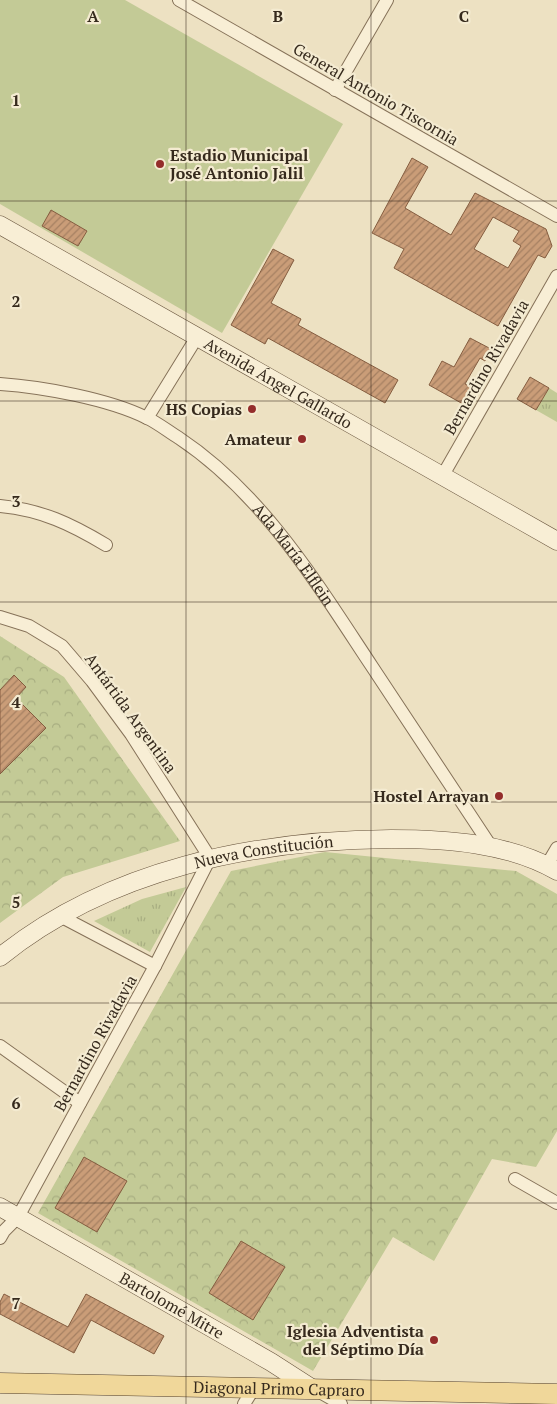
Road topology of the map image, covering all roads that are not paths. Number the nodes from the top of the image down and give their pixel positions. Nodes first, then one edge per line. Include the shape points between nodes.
1 (179, 0) edge
2 (387, 0) edge
3 (335, 90) junction
4 (557, 216) edge
5 (0, 225) edge
6 (557, 276) edge
7 (197, 337) junction
8 (0, 384) edge
9 (147, 418) junction
10 (443, 475) junction
11 (0, 506) edge
12 (557, 541) edge
13 (106, 545) dead end
14 (0, 617) edge
15 (492, 848) junction
16 (557, 848) edge
17 (210, 858) junction
18 (552, 868) edge
19 (60, 916) junction
20 (0, 956) edge
21 (155, 966) junction
22 (0, 1046) edge
23 (80, 1103) junction
24 (515, 1179) dead end
25 (557, 1203) edge
26 (0, 1207) edge
27 (18, 1217) junction
28 (0, 1238) edge
29 (0, 1383) edge
30 (313, 1389) junction
31 (557, 1394) edge
32 (249, 1396) edge
33 (341, 1404) edge

1 - 3 street, General Antonio Tiscornia
2 - 3 street
3 - 4 street, General Antonio Tiscornia
5 - 7 street, Avenida Ángel Gallardo
6 - 10 street, Bernardino Rivadavia
7 - 9 street
7 - 10 street, Avenida Ángel Gallardo
8 - 9 street, Ada María Elflein via 96,400
9 - 15 street, Ada María Elflein via 201,453 242,489 281,534
10 - 12 street, Avenida Ángel Gallardo
11 - 13 street via 19,508 69,523
14 - 17 street, Antártida Argentina via 29,626 62,646 131,734
15 - 17 street, Nueva Constitución via 430,839 370,839 274,846
15 - 18 street, Nueva Constitución
16 - 18 street
17 - 19 street, Nueva Constitución via 143,879
17 - 21 street, Bernardino Rivadavia
19 - 20 street, Nueva Constitución
19 - 21 street
21 - 23 street, Bernardino Rivadavia
22 - 23 street
23 - 27 street, Bernardino Rivadavia
24 - 25 street
26 - 27 street, Bartolomé Mitre
27 - 28 street, Bernardino Rivadavia
27 - 30 street, Bartolomé Mitre
29 - 32 main road, Diagonal Primo Capraro
30 - 31 main road, Diagonal Primo Capraro
30 - 32 main road, Diagonal Primo Capraro
30 - 33 street, Bartolomé Mitre

